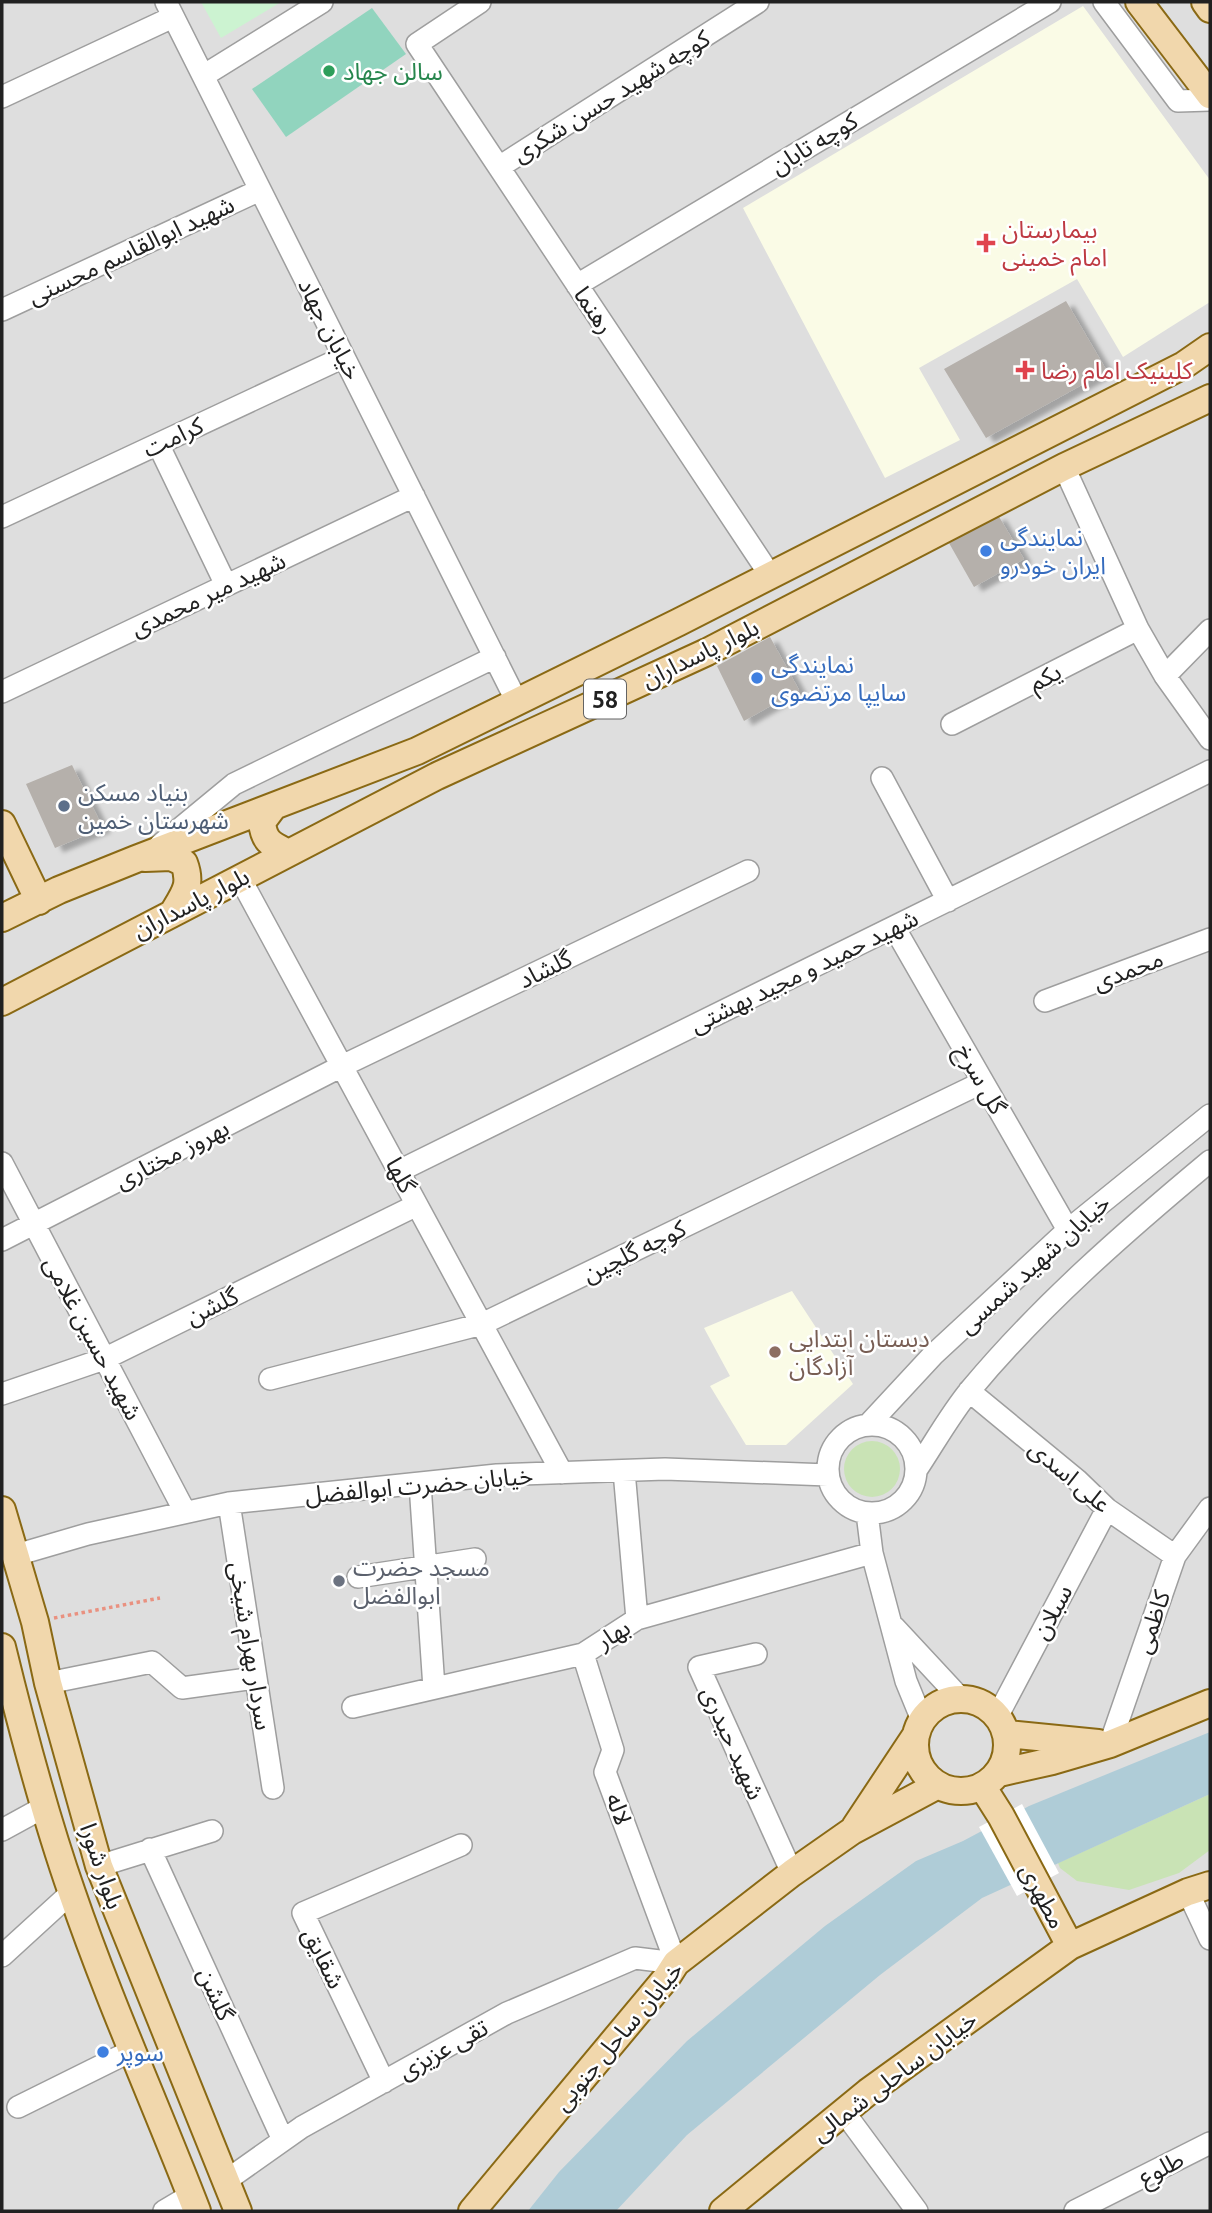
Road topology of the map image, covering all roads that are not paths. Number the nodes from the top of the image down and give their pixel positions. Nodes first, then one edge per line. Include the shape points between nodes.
1 (322, 2) edge
2 (480, 2) edge
3 (758, 2) edge
4 (1050, 2) edge
5 (1104, 2) edge
6 (1139, 2) edge
7 (1205, 2) edge
8 (170, 9) edge
9 (1210, 9) edge
10 (203, 76) junction
11 (2, 97) edge
12 (1210, 98) edge
13 (499, 167) junction
14 (260, 190) junction
15 (577, 285) junction
16 (2, 310) edge
17 (1210, 347) edge
18 (344, 357) junction
19 (1184, 365) junction
20 (1210, 368) edge
21 (1208, 397) edge
22 (158, 444) junction
23 (1064, 467) junction
24 (414, 496) junction
25 (2, 517) edge
26 (770, 575) junction
27 (226, 585) junction
28 (1138, 629) junction
29 (1210, 630) edge
30 (495, 657) junction
31 (1166, 676) junction
32 (2, 692) edge
33 (517, 702) junction
34 (952, 724) dead end
35 (1210, 738) edge
36 (1210, 771) edge
37 (882, 778) dead end
38 (274, 806) junction
39 (2, 824) edge
40 (288, 853) junction
41 (143, 856) junction
42 (748, 871) dead end
43 (240, 878) junction
44 (39, 901) junction
45 (948, 901) junction
46 (5, 908) edge
47 (174, 911) junction
48 (894, 927) junction
49 (1210, 939) edge
50 (1045, 1001) dead end
51 (2, 1002) edge
52 (342, 1066) junction
53 (983, 1082) junction
54 (1210, 1115) edge
55 (1210, 1161) edge
56 (2, 1163) edge
57 (399, 1171) junction
58 (417, 1205) junction
59 (34, 1225) junction
60 (1068, 1230) junction
61 (2, 1240) edge
62 (482, 1324) junction
63 (104, 1359) junction
64 (270, 1379) dead end
65 (969, 1391) junction
66 (2, 1394) edge
67 (868, 1425) junction
68 (917, 1468) junction
69 (624, 1471) junction
70 (562, 1473) junction
71 (828, 1475) junction
72 (420, 1484) junction
73 (229, 1503) junction
74 (1107, 1508) junction
75 (1210, 1508) edge
76 (2, 1510) edge
77 (185, 1512) junction
78 (867, 1513) junction
79 (872, 1553) junction
80 (16, 1555) junction
81 (1175, 1556) junction
82 (475, 1559) dead end
83 (426, 1567) junction
84 (358, 1577) dead end
85 (637, 1619) junction
86 (893, 1626) junction
87 (2, 1647) edge
88 (583, 1654) junction
89 (756, 1654) dead end
90 (254, 1678) junction
91 (48, 1683) junction
92 (434, 1688) junction
93 (960, 1698) junction
94 (1210, 1703) edge
95 (9, 1706) edge
96 (353, 1707) dead end
97 (1002, 1724) junction
98 (919, 1728) junction
99 (1110, 1744) junction
100 (990, 1779) junction
101 (938, 1785) junction
102 (273, 1788) dead end
103 (46, 1806) junction
104 (2, 1830) edge
105 (212, 1831) dead end
106 (852, 1831) junction
107 (461, 1845) dead end
108 (150, 1849) junction
109 (99, 1866) junction
110 (792, 1873) junction
111 (1199, 1888) edge
112 (72, 1892) junction
113 (1210, 1936) edge
114 (1070, 1946) junction
115 (2, 1956) edge
116 (676, 1963) junction
117 (131, 2051) junction
118 (384, 2082) junction
119 (18, 2107) dead end
120 (844, 2112) junction
121 (283, 2140) junction
122 (1210, 2143) edge
123 (227, 2180) junction
124 (194, 2203) edge
125 (164, 2211) edge
126 (238, 2211) edge
127 (472, 2211) edge
128 (723, 2211) edge
129 (917, 2211) edge
130 (1075, 2211) edge

1 - 10 street
2 - 13 street, رهنما via 417,44
3 - 13 street, کوچه شهید حسن شکری
4 - 15 street, کوچه تابان
5 - 12 street via 1178,101
6 - 12 main road
7 - 9 main road
8 - 10 street, خیابان جهاد
8 - 11 street
10 - 14 street, خیابان جهاد
13 - 15 street, رهنما
14 - 16 street, شهید ابوالقاسم محسنی
14 - 18 street, خیابان جهاد
15 - 26 street, رهنما
17 - 19 main road, بلوار پاسداران / 58
18 - 22 street, کرامت
18 - 24 street, خیابان جهاد
19 - 20 main road via 1199,363
19 - 26 main road, بلوار پاسداران / 58
21 - 23 main road, بلوار پاسداران / 58
22 - 25 street, کرامت
22 - 27 street
23 - 28 street
23 - 40 main road, بلوار پاسداران / 58 via 707,652 438,776
24 - 27 street, شهید میر محمدی
24 - 30 street, خیابان جهاد
26 - 33 main road, بلوار پاسداران / 58
27 - 32 street, شهید میر محمدی
28 - 31 street
28 - 34 street, یکم
29 - 31 street
30 - 33 street, خیابان جهاد
30 - 41 street via 234,784
31 - 35 street
33 - 38 main road, بلوار پاسداران / 58 via 417,751
36 - 45 street, شهید حمید و مجید بهشتی
37 - 45 street
38 - 40 main road via 262,822 263,835
38 - 41 main road, بلوار پاسداران / 58
39 - 44 main road
40 - 43 main road, بلوار پاسداران / 58
41 - 44 main road, بلوار پاسداران / 58
41 - 47 main road via 171,857 184,863 189,877
42 - 52 street, گلشاد
43 - 47 main road, بلوار پاسداران / 58
43 - 52 street, گلها
44 - 46 main road, بلوار پاسداران / 58
45 - 48 street, شهید حمید و مجید بهشتی
47 - 51 main road, بلوار پاسداران / 58
48 - 53 street, گل سرخ
48 - 57 street, شهید حمید و مجید بهشتی
49 - 50 street, محمدی
52 - 57 street, گلها
52 - 59 street, بهروز مختاری
53 - 60 street, گل سرخ
53 - 62 street, کوچه گلچین
54 - 60 street, خیابان شهید شمسی
55 - 65 street, خیابان شهید شمسی via 1029,1324
56 - 59 street, شهید حسین غلامی
57 - 58 street, گلها
58 - 62 street, گلها
58 - 63 street, گلشن
59 - 61 street, بهروز مختاری
59 - 63 street, شهید حسین غلامی
60 - 67 street, خیابان شهید شمسی via 933,1355
62 - 64 street, کوچه گلچین
62 - 70 street, گلها
63 - 66 street, گلشن
63 - 77 street, شهید حسین غلامی
65 - 68 street, خیابان شهید شمسی
65 - 74 street, علی اسدی
67 - 68 street via 883,1426 902,1436
67 - 71 street via 854,1428 833,1447
68 - 78 street via 915,1483 896,1507
69 - 70 street, خیابان حضرت ابوالفضل
69 - 71 street, خیابان حضرت ابوالفضل
69 - 85 street
70 - 72 street, خیابان حضرت ابوالفضل
71 - 78 street via 841,1501
72 - 73 street, خیابان حضرت ابوالفضل
72 - 83 street
73 - 77 street, خیابان حضرت ابوالفضل
73 - 90 street, سردار بهرام شیخی
74 - 81 street, علی اسدی
74 - 97 street, سبلان
75 - 81 street, کاظمی
76 - 80 main road, بلوار شورا
77 - 80 street, خیابان حضرت ابوالفضل
78 - 79 street
79 - 85 street, بهار
79 - 86 street
80 - 91 main road, بلوار شورا
81 - 99 street, کاظمی
82 - 83 street
83 - 84 street
83 - 92 street
85 - 88 street, بهار
86 - 93 street
86 - 98 street
87 - 95 main road, بلوار شورا
88 - 92 street, بهار
88 - 116 street, لاله via 614,1750 605,1772
89 - 110 street, شهید حیدری via 699,1667
90 - 91 street via 182,1688 152,1662
90 - 102 street, سردار بهرام شیخی
91 - 109 main road, بلوار شورا
92 - 96 street, بهار
93 - 97 main road via 981,1702
93 - 98 main road via 938,1704
94 - 99 main road
95 - 103 main road, بلوار شورا
97 - 99 main road
97 - 100 main road via 1008,1747 1005,1761
98 - 101 main road via 915,1746 921,1768
98 - 106 main road
99 - 100 main road
100 - 101 main road via 958,1791
100 - 114 main road, مطهری via 1001,1816
101 - 106 main road
103 - 104 street
103 - 112 main road, بلوار شورا
105 - 108 street
106 - 110 main road, خیابان ساحل جنوبی
107 - 118 street, شقایق via 303,1913
108 - 109 street
108 - 121 street, گلشن
109 - 123 main road, بلوار شورا
110 - 116 main road, خیابان ساحل جنوبی
111 - 113 street
111 - 114 main road, مطهری
112 - 115 street
112 - 117 main road, بلوار شورا
114 - 120 main road, خیابان ساحلی شمالی
116 - 118 street, تقی عزیزی via 635,1958 507,2013
116 - 127 main road, خیابان ساحل جنوبی
117 - 119 street
117 - 124 main road, بلوار شورا
118 - 121 street, تقی عزیزی
120 - 128 main road, خیابان ساحلی شمالی
120 - 129 street
121 - 123 street, تقی عزیزی
122 - 130 street, طلوع
123 - 126 main road, بلوار شورا
124 - 125 street

